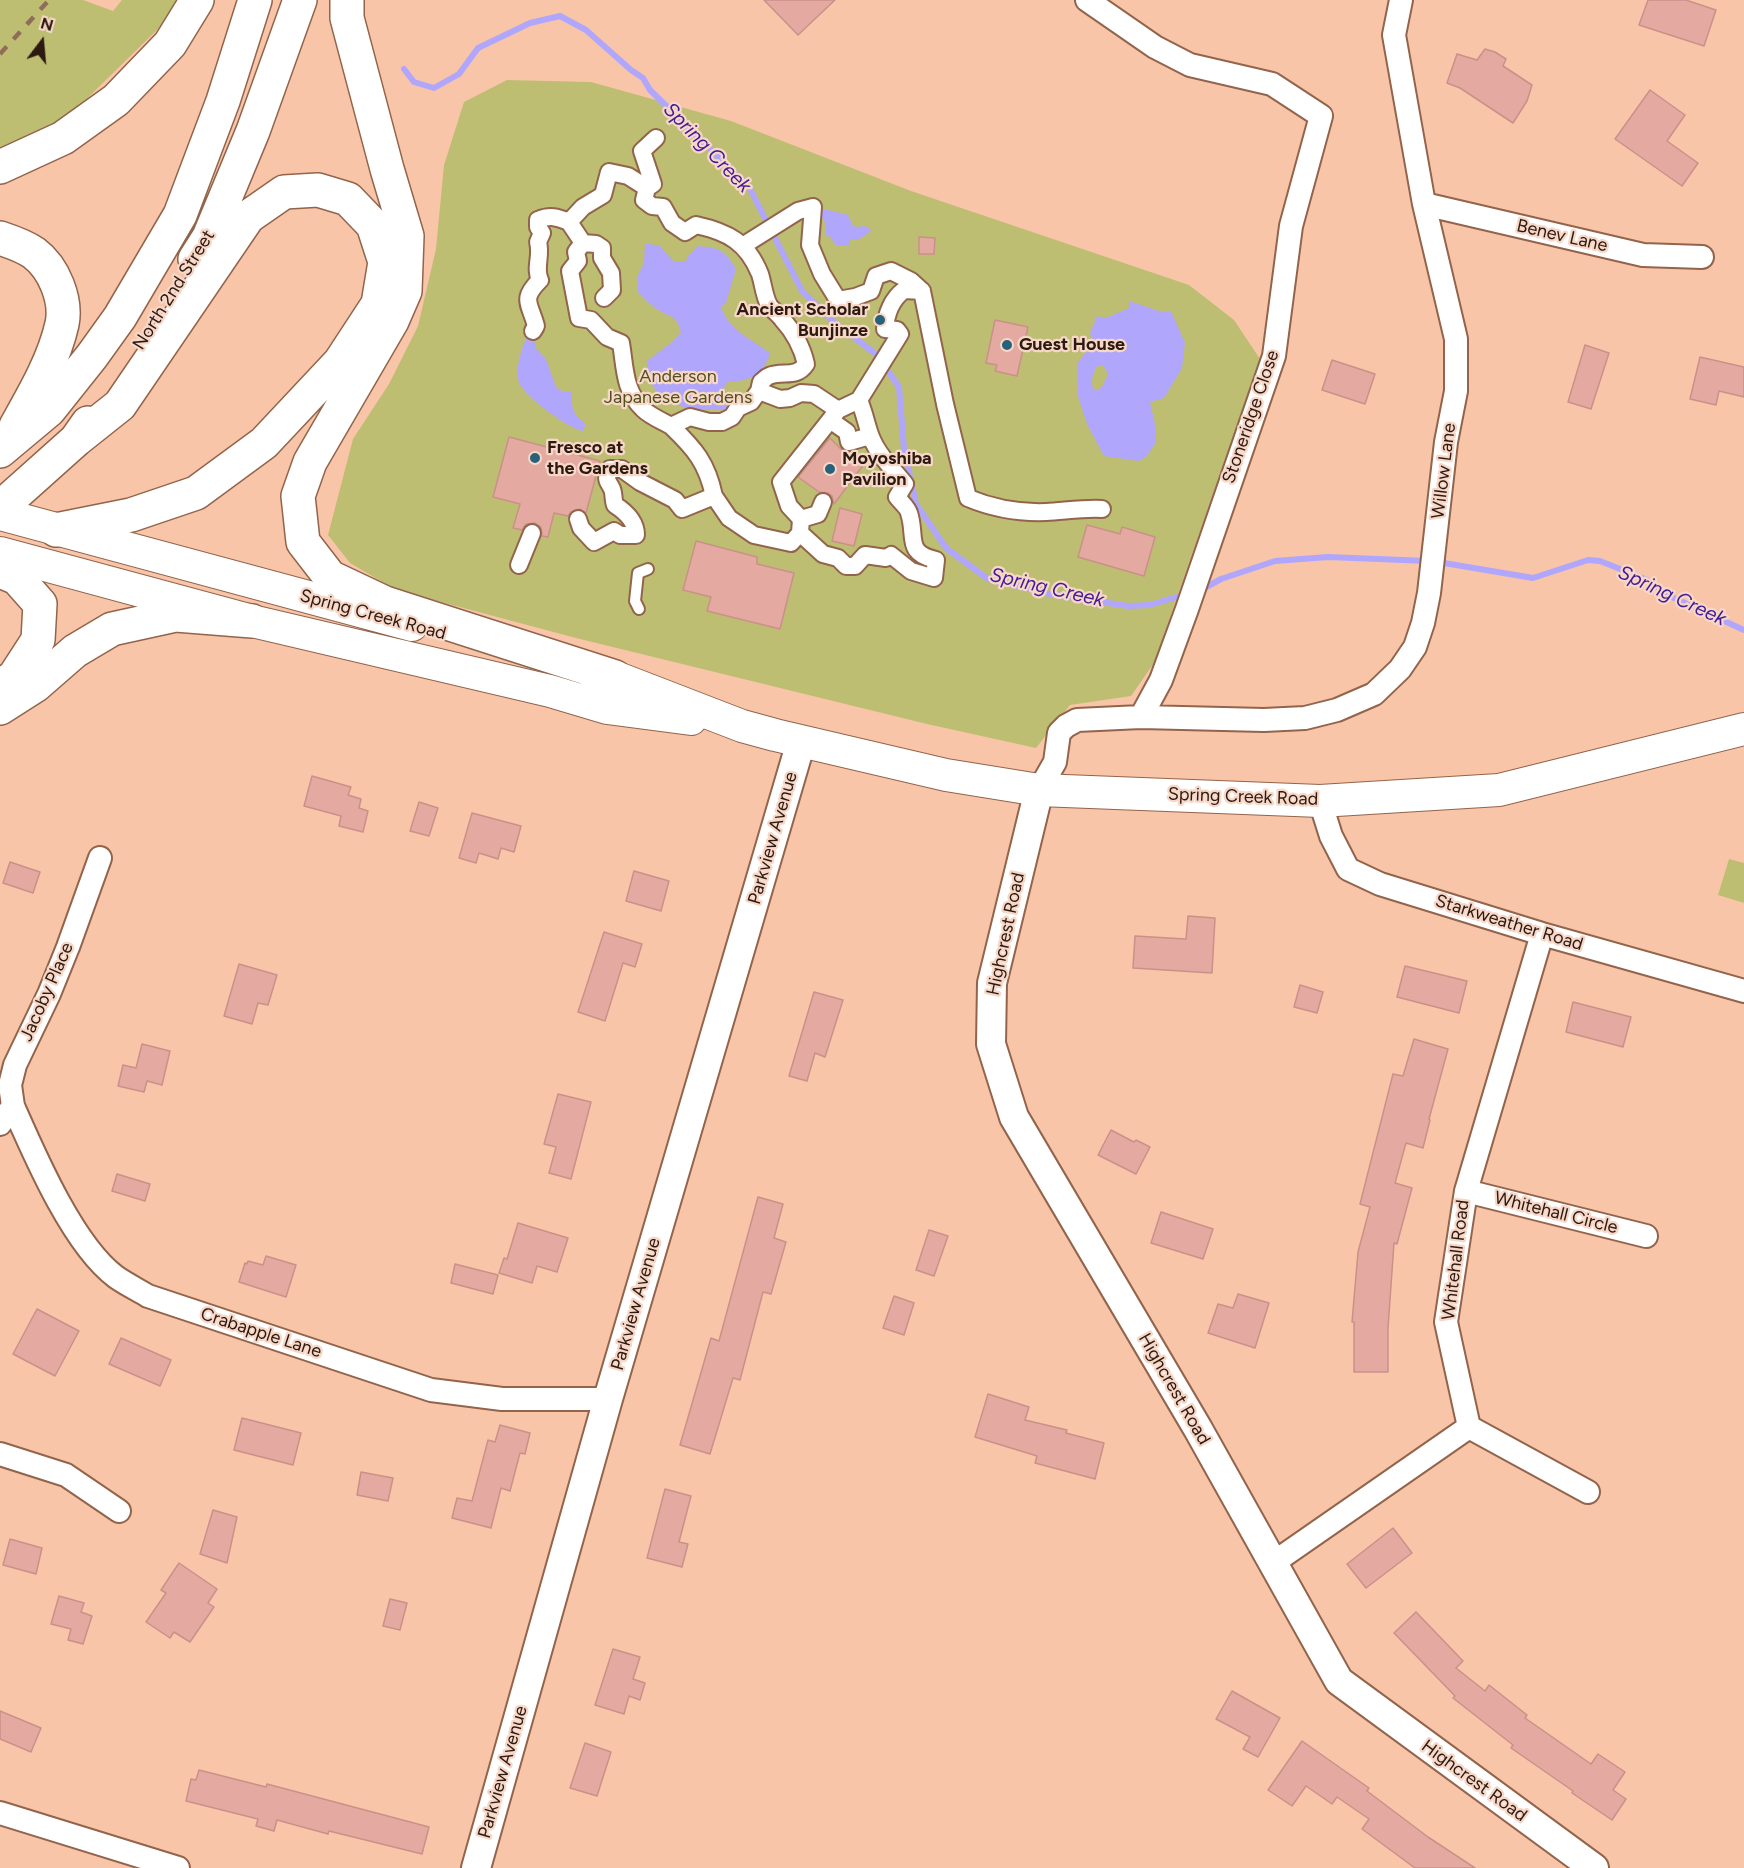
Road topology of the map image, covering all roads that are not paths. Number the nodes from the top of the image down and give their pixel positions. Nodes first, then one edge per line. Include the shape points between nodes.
1 (196, 0) edge
2 (255, 0) edge
3 (300, 0) edge
4 (347, 0) edge
5 (1087, 0) edge
6 (1401, 0) edge
7 (656, 138) dead end
8 (0, 167) edge
9 (646, 188) junction
10 (1424, 204) junction
11 (569, 222) junction
12 (0, 238) edge
13 (584, 243) junction
14 (748, 243) junction
15 (1702, 256) dead end
16 (922, 291) junction
17 (604, 298) dead end
18 (533, 331) dead end
19 (759, 391) junction
20 (863, 394) junction
21 (834, 415) junction
22 (671, 426) junction
23 (870, 436) junction
24 (2, 449) edge
25 (65, 450) junction
26 (714, 496) junction
27 (824, 502) dead end
28 (0, 507) edge
29 (1102, 508) dead end
30 (0, 514) edge
31 (578, 519) dead end
32 (801, 526) junction
33 (56, 530) junction
34 (532, 533) dead end
35 (0, 554) edge
36 (519, 566) dead end
37 (648, 569) dead end
38 (0, 571) edge
39 (639, 609) dead end
40 (252, 621) junction
41 (615, 677) junction
42 (0, 686) edge
43 (0, 708) edge
44 (1141, 717) junction
45 (742, 726) junction
46 (1744, 729) edge
47 (801, 742) junction
48 (1039, 790) junction
49 (1320, 801) junction
50 (100, 858) dead end
51 (1542, 934) junction
52 (1744, 991) edge
53 (6, 1115) edge
54 (1466, 1191) junction
55 (1646, 1236) dead end
56 (608, 1399) junction
57 (1469, 1427) junction
58 (0, 1454) edge
59 (1588, 1492) dead end
60 (119, 1511) dead end
61 (1273, 1563) junction
62 (0, 1813) edge
63 (178, 1868) edge
64 (476, 1868) edge
65 (1594, 1868) edge

1 - 8 main road via 170,44 116,99 63,138
2 - 24 main road, North 2nd Street via 224,101 180,215 120,317 92,356 49,410
3 - 25 main road, North 2nd Street via 254,131 209,237 114,387
4 - 41 main road via 347,18 407,236 405,291 392,321 310,462 298,496 303,542 330,577 386,603
5 - 44 street, Stoneridge Close via 1155,48 1190,65 1272,84 1321,116 1292,226 1274,356 1161,680
6 - 10 street, Willow Lane via 1394,36
7 - 9 street via 642,151 652,184
9 - 11 street via 628,176 609,172 603,195 583,207
9 - 14 street via 644,200 663,207 672,223 685,232 696,225
10 - 15 street, Benev Lane via 1643,255
10 - 44 street, Willow Lane via 1456,339 1456,391 1446,442 1429,593 1415,647 1400,669 1374,694 1305,718
11 - 13 street
11 - 18 street via 547,216 538,220 542,233 538,242 540,280 527,301 536,326
12 - 24 main road via 35,254 53,275 62,299 62,322 53,350 36,391
13 - 17 street via 602,248 612,290
13 - 22 street via 576,252 578,261 570,271 579,318 591,320 607,337 621,343 624,374 633,397 644,411
14 - 16 street via 798,211 813,207 810,245 838,300 871,291 876,276 891,271
14 - 19 street via 770,306 792,332 806,364 793,374 770,376 761,382
16 - 20 street via 904,290 898,294 886,315 885,329 900,334
16 - 29 street via 968,498 1021,511
19 - 21 street via 780,399 814,394
19 - 22 street via 751,402 722,422 690,417
20 - 21 street
20 - 23 street
21 - 23 street via 848,432 849,442
21 - 32 street via 781,482
22 - 26 street via 705,464
23 - 32 street via 905,483 897,497 909,513 918,551 936,560 934,578 911,571 891,555 865,555 855,566 846,566 838,558 823,554
25 - 28 main road, North 2nd Street
25 - 33 main road via 120,405 248,217 284,192 318,190 348,199 373,225 385,262 378,304 340,362 264,444 196,493 131,515
26 - 31 street via 682,509 675,500 622,469 610,469 606,477 615,505 630,518 636,536 614,531 594,542 580,528
26 - 32 street via 729,518 754,535 791,543
27 - 32 street via 818,514
30 - 33 main road, Spring Creek Road
33 - 41 main road, Spring Creek Road
34 - 36 street
35 - 40 main road, Spring Creek Road
37 - 39 lane via 638,573 634,601
38 - 42 main road via 17,578 40,604 38,640 14,677
40 - 43 main road via 176,615 112,629 75,651 36,685
40 - 45 main road, Spring Creek Road via 607,708
41 - 45 main road, Spring Creek Road
44 - 48 street via 1077,720 1066,726 1059,733 1055,762
45 - 47 main road, Spring Creek Road
46 - 49 main road, Spring Creek Road via 1499,790
47 - 48 main road, Spring Creek Road via 946,775
47 - 56 street, Parkview Avenue
48 - 49 main road, Spring Creek Road
48 - 61 street, Highcrest Road via 992,983 991,1044 1014,1117
49 - 51 street, Starkweather Road via 1331,836 1348,869 1380,884
50 - 53 street, Jacoby Place via 64,957 15,1065
51 - 52 street, Starkweather Road
51 - 54 street, Whitehall Road
53 - 56 street, Crabapple Lane via 87,1247 116,1277 148,1296 431,1390 502,1399
54 - 55 street, Whitehall Circle
54 - 57 street, Whitehall Road via 1446,1322
56 - 64 street, Parkview Avenue
57 - 59 street
57 - 61 street
58 - 60 street via 66,1475
61 - 65 street, Highcrest Road via 1338,1682
62 - 63 street

